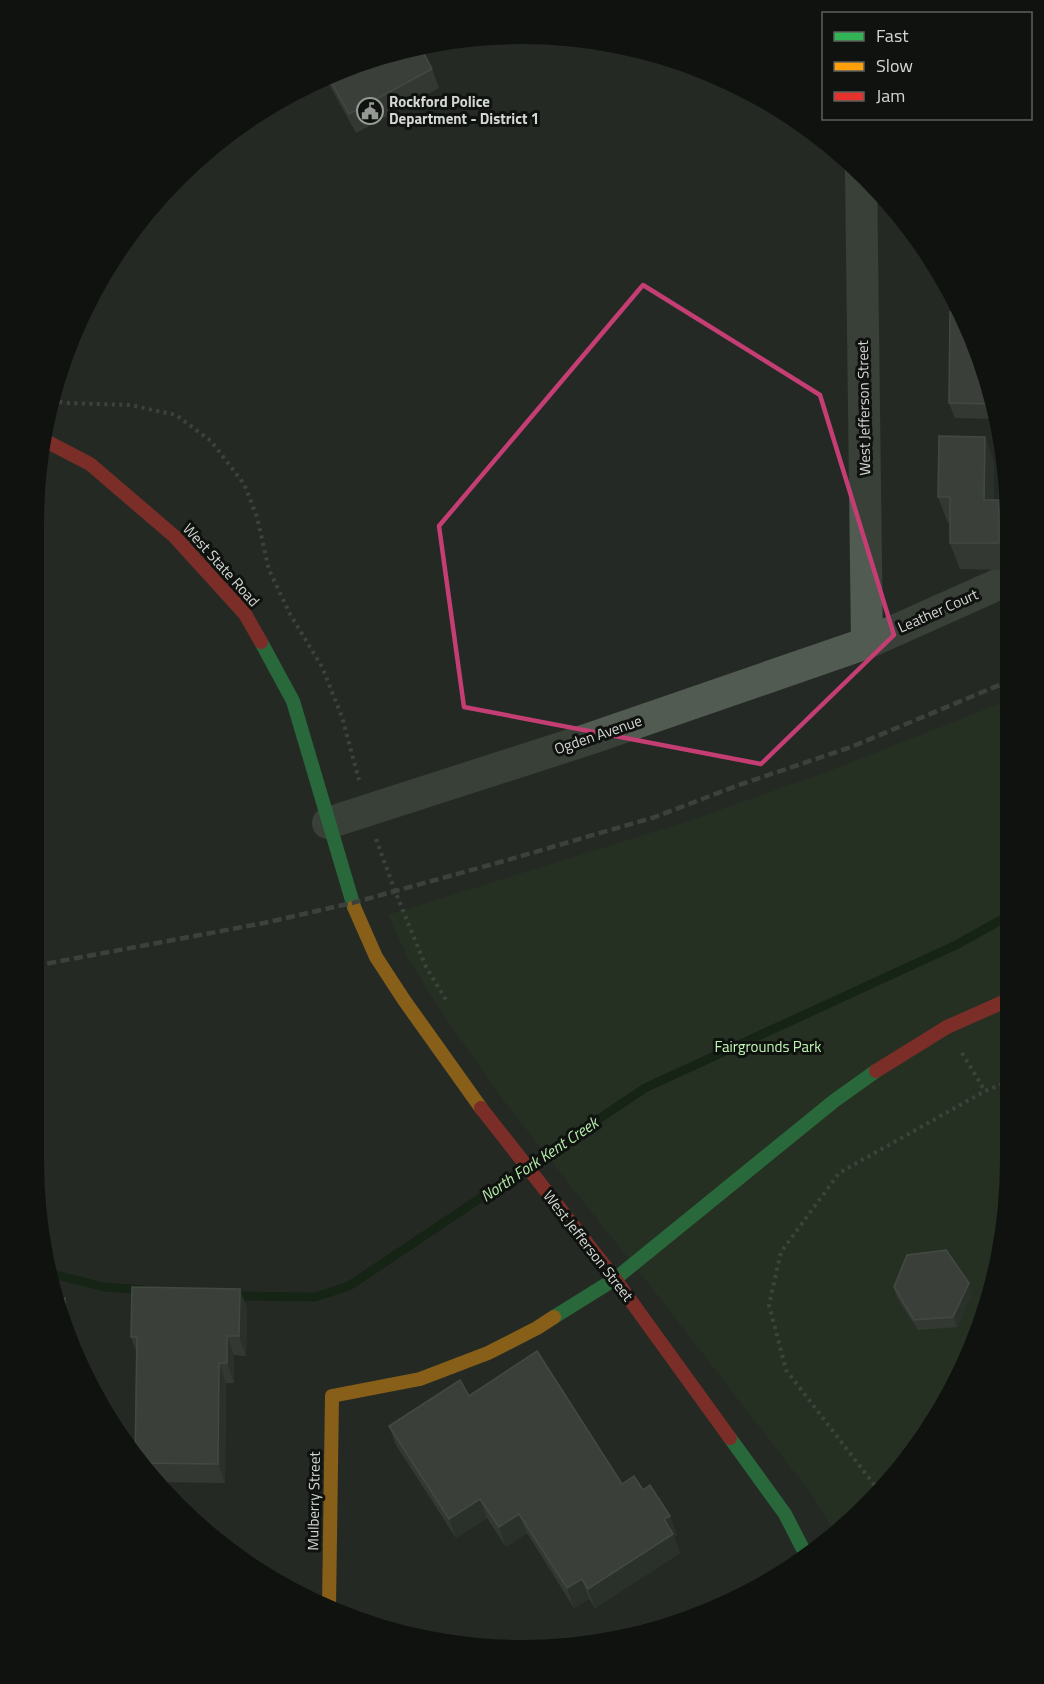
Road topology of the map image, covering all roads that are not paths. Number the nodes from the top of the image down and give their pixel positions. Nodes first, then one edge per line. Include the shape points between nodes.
1 (861, 185) edge
2 (51, 444) edge
3 (1000, 584) edge
4 (867, 644) junction
5 (328, 824) junction
6 (352, 903) joint
7 (1000, 1004) edge
8 (615, 1279) junction
9 (803, 1549) edge
10 (329, 1600) edge

1 - 4 street, West Jefferson Street
2 - 5 main road, West State Road via 90,464 174,536 245,614 293,701
3 - 4 street, Leather Court
4 - 5 street, Ogden Avenue
5 - 6 main road, West State Road
6 - 8 main road, West Jefferson Street via 376,957 404,1000 493,1125
7 - 8 main road via 947,1027 877,1070
8 - 9 main road, West Jefferson Street via 785,1514
8 - 10 main road, Mulberry Street via 537,1328 488,1353 420,1379 332,1396

